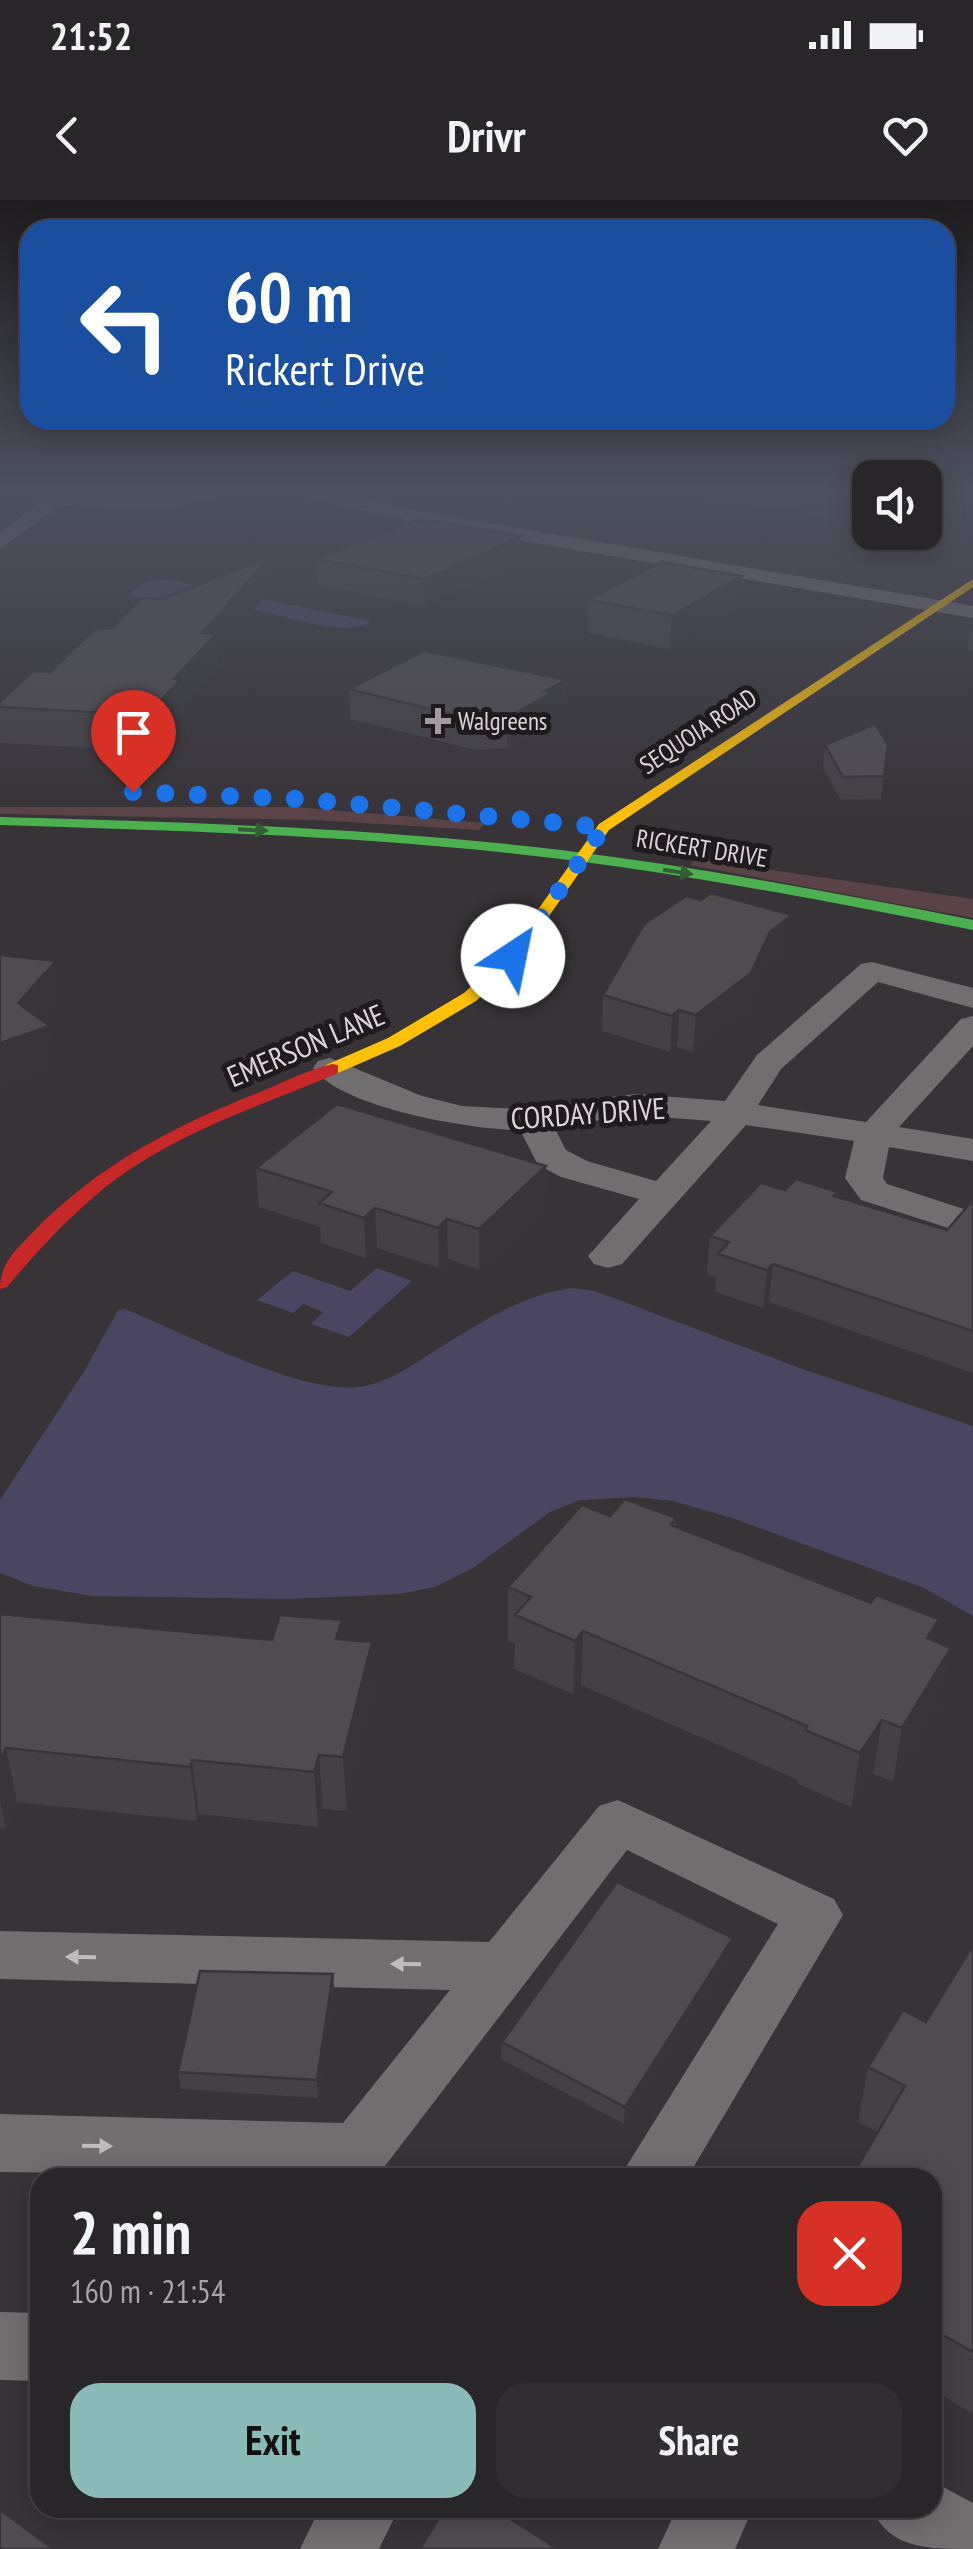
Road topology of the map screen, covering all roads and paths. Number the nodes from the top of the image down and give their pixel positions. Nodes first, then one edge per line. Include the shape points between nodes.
1 (924, 604) edge
2 (941, 604) edge
3 (938, 606) junction
4 (973, 612) edge
5 (0, 821) edge
6 (595, 826) junction
7 (642, 832) dead end
8 (582, 858) junction
9 (973, 925) edge
10 (973, 998) edge
11 (973, 1026) edge
12 (330, 1068) junction
13 (736, 1114) junction
14 (532, 1119) junction
15 (873, 1135) junction
16 (973, 1150) edge
17 (662, 1194) junction
18 (973, 1224) edge
19 (608, 1256) dead end
20 (0, 1283) edge
21 (0, 1955) edge
22 (503, 1967) junction
23 (0, 2143) edge
24 (354, 2165) edge
25 (656, 2168) edge
26 (0, 2346) edge
27 (30, 2348) edge
28 (356, 2518) edge
29 (711, 2518) edge
30 (927, 2518) edge
31 (973, 2543) edge
32 (337, 2549) edge
33 (695, 2549) edge

1 - 3 street
2 - 3 street, SEQUOIA ROAD
3 - 4 street
3 - 6 street, SEQUOIA ROAD
5 -> 8 street, RICKERT DRIVE via 310,833
6 - 7 street, RICKERT DRIVE
6 - 8 street, EMERSON LANE
8 -> 9 street, RICKERT DRIVE
8 - 12 street, EMERSON LANE via 513,956 470,997 394,1042
10 - 13 street via 872,971 769,1062
11 - 15 street
12 - 14 street, CORDAY DRIVE via 400,1103 439,1114
12 - 20 street, EMERSON LANE via 142,1154 74,1202
13 - 14 street, CORDAY DRIVE via 643,1104
13 - 15 street, CORDAY DRIVE
13 - 17 street
14 - 17 street via 551,1157
15 - 16 street, CORDAY DRIVE
15 - 18 street via 864,1178 874,1192
17 - 19 street
22 -> 21 street
22 - 24 street
22 - 25 street via 618,1821 814,1915
23 -> 24 street
26 - 27 street
28 - 32 street
29 - 33 street
30 - 31 street

